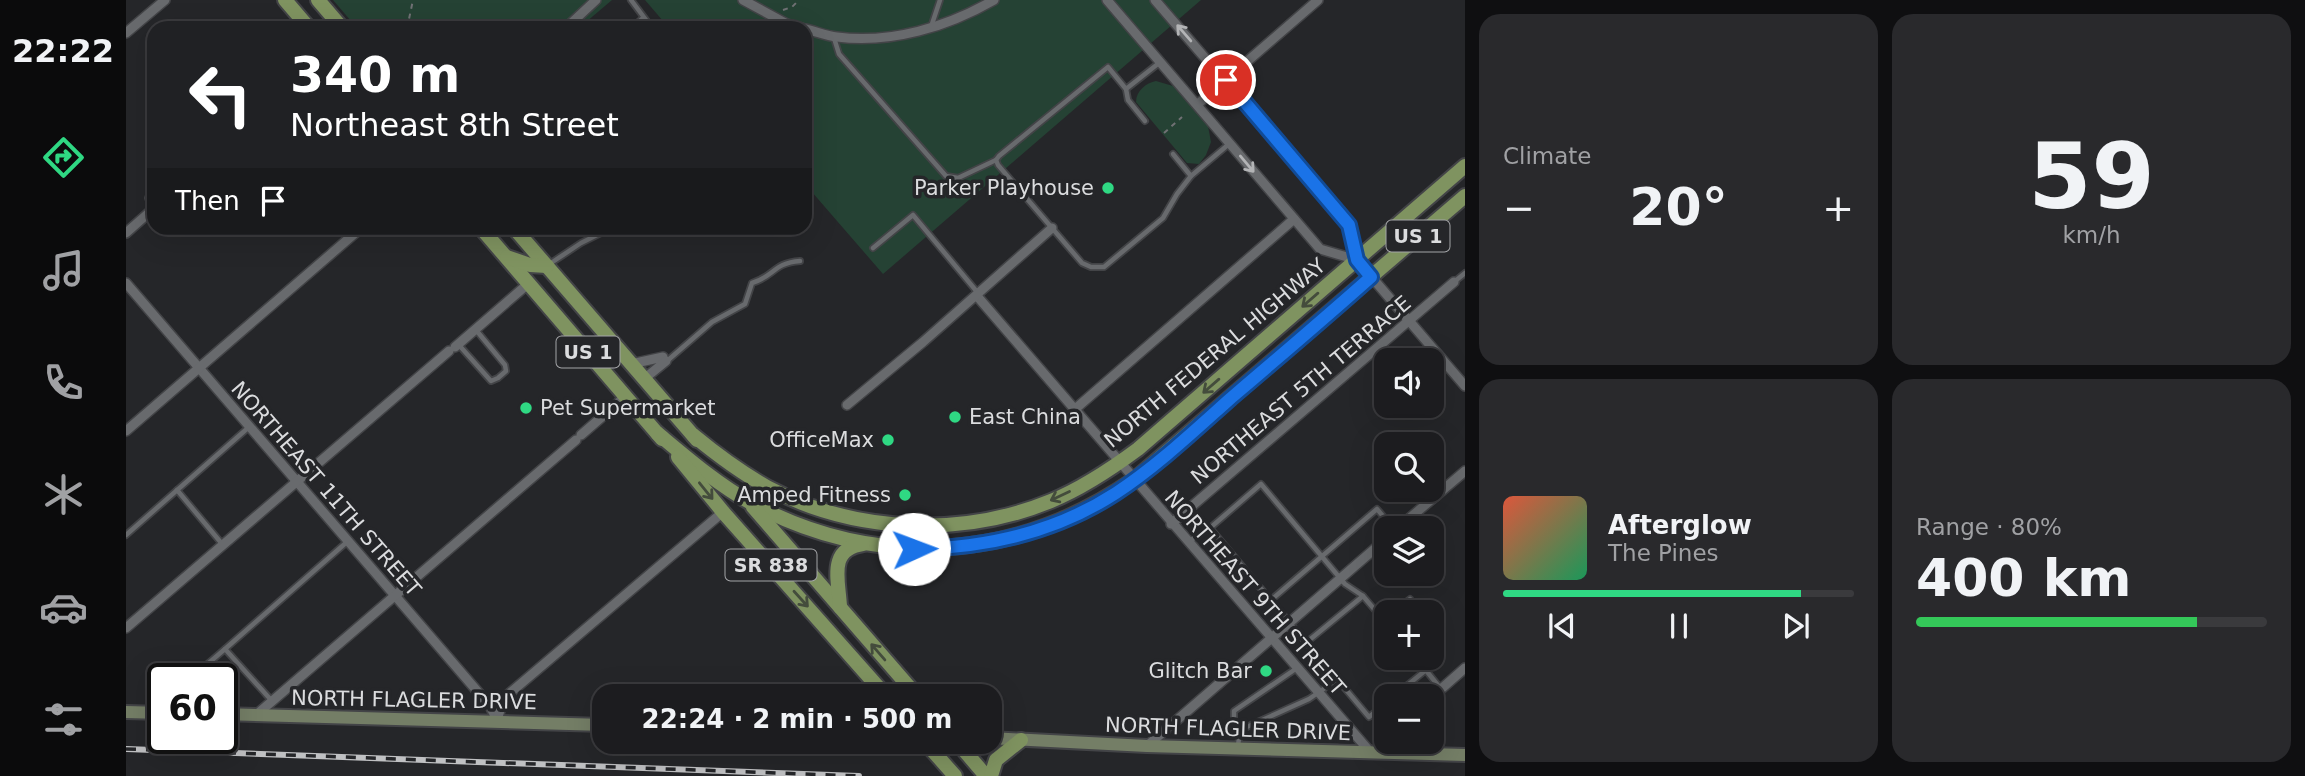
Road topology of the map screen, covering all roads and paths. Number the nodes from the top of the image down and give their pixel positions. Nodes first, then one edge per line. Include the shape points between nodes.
1 (164, 0) edge
2 (285, 0) edge
3 (318, 0) edge
4 (413, 0) edge
5 (596, 0) edge
6 (631, 0) edge
7 (743, 0) edge
8 (799, 0) edge
9 (940, 0) edge
10 (994, 0) edge
11 (1107, 0) edge
12 (1156, 0) edge
13 (1318, 0) edge
14 (785, 10) dead end
15 (643, 18) junction
16 (303, 21) edge
17 (336, 21) edge
18 (410, 21) edge
19 (574, 21) edge
20 (640, 21) edge
21 (646, 21) edge
22 (782, 21) edge
23 (931, 28) junction
24 (812, 30) edge
25 (126, 33) edge
26 (833, 36) junction
27 (1161, 61) junction
28 (1226, 80) junction
29 (1126, 89) junction
30 (1198, 104) junction
31 (1182, 117) dead end
32 (1144, 121) dead end
33 (1164, 133) dead end
34 (1230, 143) junction
35 (1173, 154) dead end
36 (996, 160) junction
37 (1465, 166) edge
38 (1191, 176) junction
39 (1465, 196) edge
40 (147, 216) edge
41 (1294, 219) junction
42 (1052, 228) junction
43 (126, 233) edge
44 (353, 235) edge
45 (487, 235) edge
46 (520, 235) edge
47 (597, 235) edge
48 (873, 248) dead end
49 (506, 256) junction
50 (1357, 260) junction
51 (800, 261) dead end
52 (547, 266) junction
53 (1465, 273) edge
54 (1371, 277) junction
55 (1454, 282) joint
56 (126, 283) edge
57 (529, 283) junction
58 (978, 295) junction
59 (1409, 322) junction
60 (475, 329) junction
61 (454, 347) junction
62 (664, 359) junction
63 (631, 364) junction
64 (199, 368) junction
65 (644, 379) junction
66 (1465, 386) edge
67 (626, 396) junction
68 (847, 405) dead end
69 (1074, 410) junction
70 (249, 426) junction
71 (126, 431) edge
72 (657, 433) junction
73 (693, 435) junction
74 (1120, 463) junction
75 (1465, 471) edge
76 (1134, 480) junction
77 (297, 482) junction
78 (177, 490) junction
79 (749, 502) junction
80 (723, 512) junction
81 (1383, 516) edge
82 (1412, 516) edge
83 (1171, 524) junction
84 (1210, 528) junction
85 (126, 534) edge
86 (348, 541) junction
87 (1187, 542) junction
88 (868, 543) junction
89 (223, 545) junction
90 (1374, 549) edge
91 (1321, 555) junction
92 (1340, 579) junction
93 (1363, 596) junction
94 (395, 597) junction
95 (1271, 600) junction
96 (840, 607) junction
97 (1374, 608) edge
98 (1290, 622) junction
99 (126, 628) edge
100 (1271, 638) junction
101 (1307, 642) junction
102 (225, 649) junction
103 (209, 663) edge
104 (1297, 668) junction
105 (1465, 668) edge
106 (1426, 670) joint
107 (1338, 679) junction
108 (875, 684) edge
109 (907, 684) edge
110 (1409, 684) edge
111 (1437, 684) edge
112 (1444, 686) edge
113 (1318, 694) junction
114 (272, 701) junction
115 (147, 711) edge
116 (126, 712) edge
117 (1374, 713) edge
118 (238, 714) edge
119 (256, 715) junction
120 (497, 720) junction
121 (592, 724) edge
122 (1240, 730) junction
123 (1021, 740) junction
124 (1002, 742) edge
125 (1147, 746) junction
126 (1238, 749) junction
127 (1374, 752) edge
128 (1371, 753) junction
129 (1444, 753) edge
130 (935, 754) edge
131 (968, 754) edge
132 (989, 754) edge
133 (1465, 755) edge
134 (990, 757) dead end
135 (954, 776) edge
136 (988, 776) edge

1 - 25 street
2 - 16 main road
3 - 17 main road
4 - 18 path
5 - 19 street
6 - 15 lane
7 - 22 street
8 - 14 path
9 - 23 lane
10 - 23 street
11 - 27 street
28 -> 12 street
13 - 28 street
15 - 20 lane
15 - 21 lane
23 - 26 street via 889,37
24 - 26 street
26 - 36 lane via 839,54 946,176 958,178
27 - 29 lane
27 - 30 street
28 - 30 street
28 - 50 street via 1349,225
29 - 32 lane via 1128,100
29 - 36 lane via 1108,67
30 - 34 street
31 - 33 path
34 - 38 lane
34 -> 41 street
35 - 38 lane
36 - 42 lane
37 - 50 main road, NORTH FEDERAL HIGHWAY / US 1
38 - 42 lane via 1163,218 1104,267 1083,263
39 - 54 main road, NORTH FEDERAL HIGHWAY / US 1
40 - 43 street
41 - 50 street via 1320,249
41 - 69 street
42 - 58 street
44 - 64 street
45 - 49 main road, US 1
46 - 52 main road, US 1
47 - 52 lane
48 - 58 lane via 913,215
49 - 52 main road
49 - 57 main road, US 1
50 - 54 street
50 -> 74 main road, NORTH FEDERAL HIGHWAY / US 1
51 - 62 lane via 784,262 752,283 745,304 712,322
52 - 63 main road, US 1
53 - 55 lane
54 - 59 street
54 - 76 main road, NORTH FEDERAL HIGHWAY / US 1
55 - 59 street, NORTHEAST 5TH TERRACE
56 - 64 street, NORTHEAST 11TH STREET
57 - 60 street
57 - 67 main road, US 1
58 - 68 street
58 - 69 street, NORTHEAST 9TH STREET
59 - 66 street
59 - 83 street, NORTHEAST 5TH TERRACE
60 - 61 street
60 - 61 lane via 505,365 498,378 491,381
61 - 77 street
62 - 63 street
62 - 65 street
63 - 65 main road, US 1
64 - 70 street, NORTHEAST 11TH STREET
64 - 71 street
65 - 73 main road, US 1
67 - 72 main road, US 1
67 - 94 street
69 - 74 street, NORTHEAST 9TH STREET
70 - 77 street, NORTHEAST 11TH STREET
70 - 78 lane
72 - 79 main road
72 -> 80 main road, SR 838
74 -> 73 main road, NORTH FEDERAL HIGHWAY / US 1 via 1052,500 1001,516 948,525 891,524 798,502 743,473
73 - 79 main road, SR 838
74 - 76 street, NORTHEAST 9TH STREET
75 - 82 street
76 - 83 street, NORTHEAST 9TH STREET
76 - 88 main road, NORTH FEDERAL HIGHWAY / US 1 via 1066,519 999,540 934,549
77 - 86 street, NORTHEAST 11TH STREET
77 - 89 street
78 - 85 lane
78 - 89 lane
79 - 88 main road, NORTH FEDERAL HIGHWAY / US 1 via 813,530
79 - 96 main road, SR 838
80 -> 108 main road, SR 838
80 - 120 street via 504,698
81 - 91 lane via 1377,509
83 - 87 street, NORTHEAST 9TH STREET
84 - 87 lane
84 - 91 lane via 1261,484
84 - 95 lane
86 - 94 street, NORTHEAST 11TH STREET
86 - 102 lane
87 - 100 street, NORTHEAST 9TH STREET
88 - 96 main road via 848,548 839,558
89 - 99 street
90 - 92 street
91 - 92 lane
91 - 95 lane
92 - 93 lane
92 - 98 street
93 - 97 lane
93 - 101 lane
94 - 114 street
94 - 120 street, NORTHEAST 11TH STREET via 490,706
95 - 98 lane
109 -> 96 main road, SR 838
98 - 100 street
98 - 101 lane
100 - 104 street, NORTHEAST 9TH STREET
100 - 125 street
101 - 107 lane
102 - 103 lane
102 - 114 lane
104 - 113 street, NORTHEAST 9TH STREET
104 - 122 lane via 1237,708 1232,716
105 - 112 street
106 - 110 lane
106 - 111 lane
107 - 113 lane
107 - 117 lane via 1369,717
113 - 122 lane
113 - 128 street, NORTHEAST 9TH STREET
114 - 119 street
115 - 116 street
118 - 119 street, NORTH FLAGLER DRIVE
119 - 120 street, NORTH FLAGLER DRIVE
120 - 121 street, NORTH FLAGLER DRIVE
122 - 126 lane
123 - 124 street, NORTH FLAGLER DRIVE
123 - 125 street, NORTH FLAGLER DRIVE
123 - 136 main road via 996,760
125 - 126 street, NORTH FLAGLER DRIVE
126 - 128 street, NORTH FLAGLER DRIVE
127 - 128 street, NORTH FLAGLER DRIVE
129 - 133 street, NORTH FLAGLER DRIVE
130 - 135 main road
131 - 136 main road
132 - 134 path

